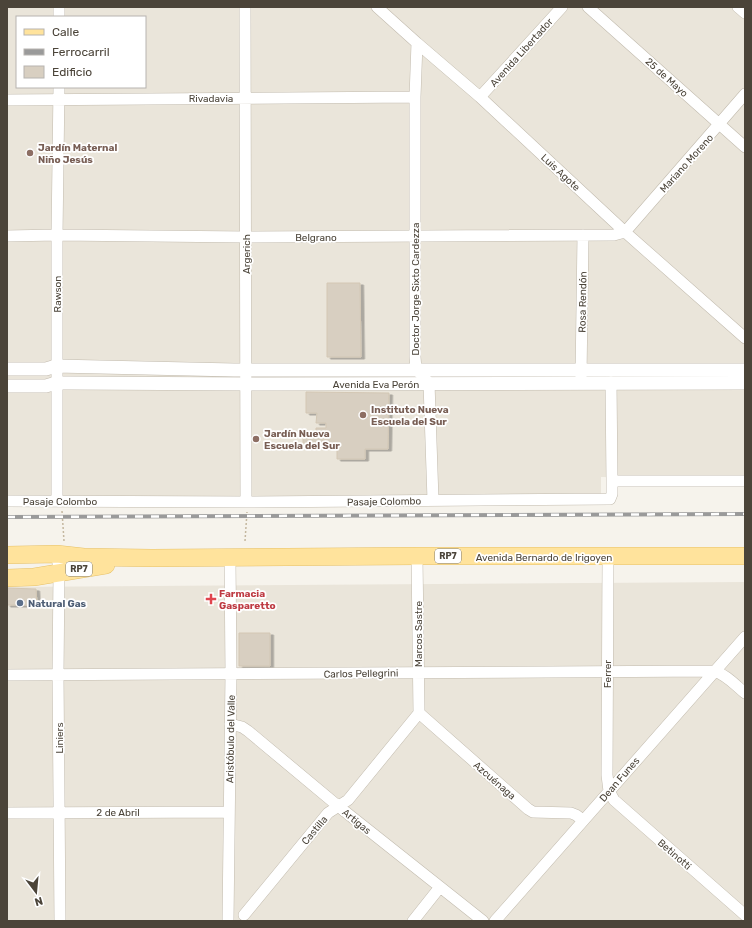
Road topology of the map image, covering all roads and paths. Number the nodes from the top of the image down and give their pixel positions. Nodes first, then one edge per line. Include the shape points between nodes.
1 (245, 7) edge
2 (377, 7) edge
3 (562, 7) edge
4 (588, 7) edge
5 (738, 7) edge
6 (745, 13) edge
7 (417, 43) junction
8 (60, 88) edge
9 (745, 94) edge
10 (415, 97) junction
11 (480, 97) junction
12 (246, 98) junction
13 (60, 99) junction
14 (7, 100) edge
15 (720, 124) junction
16 (745, 147) edge
17 (625, 232) junction
18 (57, 235) junction
19 (583, 235) junction
20 (7, 236) edge
21 (415, 236) junction
22 (246, 237) junction
23 (745, 338) edge
24 (56, 366) junction
25 (7, 369) edge
26 (416, 369) junction
27 (246, 370) junction
28 (745, 370) edge
29 (581, 376) junction
30 (611, 382) junction
31 (745, 382) edge
32 (56, 383) junction
33 (429, 383) junction
34 (246, 384) junction
35 (7, 386) edge
36 (612, 481) junction
37 (745, 481) edge
38 (57, 500) junction
39 (433, 500) junction
40 (7, 501) edge
41 (246, 502) junction
42 (245, 541) dead end
43 (57, 554) junction
44 (7, 555) edge
45 (417, 556) junction
46 (745, 556) edge
47 (230, 557) junction
48 (608, 557) junction
49 (152, 558) junction
50 (59, 573) junction
51 (7, 578) edge
52 (745, 637) edge
53 (714, 671) junction
54 (418, 672) junction
55 (607, 672) junction
56 (7, 674) edge
57 (58, 674) junction
58 (230, 674) junction
59 (745, 693) edge
60 (418, 713) junction
61 (230, 724) junction
62 (609, 791) junction
63 (338, 806) junction
64 (59, 812) junction
65 (229, 812) junction
66 (7, 813) edge
67 (583, 820) junction
68 (440, 887) junction
69 (745, 915) edge
70 (228, 918) edge
71 (248, 918) edge
72 (60, 921) edge
73 (413, 921) edge
74 (483, 921) edge
75 (495, 921) edge

1 - 12 street, Argerich
2 - 7 street, Luis Agote
3 - 11 street, Avenida Libertador
4 - 15 street, 25 de Mayo
5 - 6 street
7 - 10 street, Doctor Jorge Sixto Cardezza
7 - 11 street, Luis Agote
8 - 13 street, Rawson
9 - 15 street, Mariano Moreno
10 - 12 street, Rivadavia
10 - 21 street, Doctor Jorge Sixto Cardezza
11 - 17 street, Luis Agote
12 - 13 street, Rivadavia
12 - 22 street, Argerich
13 - 14 street, Rivadavia
13 - 18 street, Rawson
15 - 16 street, 25 de Mayo
15 - 17 street, Mariano Moreno
17 - 19 street, Belgrano via 614,235
17 - 23 street, Luis Agote
18 - 20 street, Belgrano
18 - 22 street, Belgrano
18 - 24 street, Rawson
19 - 21 street, Belgrano
19 - 29 street, Rosa Rendón
21 - 22 street, Belgrano
21 - 26 street, Doctor Jorge Sixto Cardezza
22 - 27 street, Argerich
24 - 25 street, Avenida Eva Perón via 46,369
24 - 27 street, Avenida Eva Perón
24 - 32 street, Rawson
26 - 27 street, Avenida Eva Perón
26 - 29 street, Avenida Eva Perón
26 - 33 street, Doctor Jorge Sixto Cardezza
27 - 34 street, Argerich
28 - 29 street, Avenida Eva Perón
29 - 30 street, Avenida Eva Perón
29 - 33 street, Avenida Eva Perón
30 - 31 street, Avenida Eva Perón
30 - 36 street
32 - 34 street, Avenida Eva Perón
32 - 35 street, Avenida Eva Perón via 46,386
32 - 38 street, Rawson
33 - 34 street, Avenida Eva Perón
33 - 39 street
34 - 41 street, Argerich
36 - 37 street
36 - 39 street, Pasaje Colombo via 610,499
38 - 40 street, Pasaje Colombo
38 - 41 street, Pasaje Colombo
38 - 43 path via 62,512 64,544
39 - 41 street, Pasaje Colombo
41 - 42 path
43 - 44 main road, RP7
43 - 49 main road, RP7
43 - 50 street, Liniers
45 - 47 main road, Avenida Bernardo de Irigoyen / RP7
45 - 48 main road, Avenida Bernardo de Irigoyen / RP7
45 - 54 street, Marcos Sastre
46 - 48 main road, Avenida Bernardo de Irigoyen / RP7
47 - 49 main road, Avenida Bernardo de Irigoyen / RP7
47 - 58 street, Aristóbulo del Valle
48 - 55 street, Ferrer
49 - 50 main road, RP7
50 - 51 main road, RP7
50 - 57 street, Liniers
52 - 53 street, Dean Funes
53 - 55 street, Carlos Pellegrini
53 - 59 street via 722,673
53 - 62 street, Dean Funes
54 - 55 street, Carlos Pellegrini
54 - 58 street, Carlos Pellegrini
54 - 60 street, Marcos Sastre
55 - 62 street, Ferrer
56 - 57 street, Carlos Pellegrini
57 - 58 street, Carlos Pellegrini
57 - 64 street, Liniers
58 - 61 street, Aristóbulo del Valle
60 - 63 street, Castilla via 348,800
60 - 67 street, Azcuénaga via 528,809 533,812 576,814
61 - 63 street, Artigas via 248,731
61 - 65 street, Aristóbulo del Valle
62 - 67 street, Dean Funes
62 - 69 street, Betinotti via 614,800
63 - 68 street, Artigas
63 - 71 street, Castilla via 328,813
64 - 65 street, 2 de Abril
64 - 66 street, 2 de Abril
64 - 72 street, Liniers
65 - 70 street, Aristóbulo del Valle
67 - 75 street, Dean Funes
68 - 73 street
68 - 74 street, Artigas
70 - 71 street

